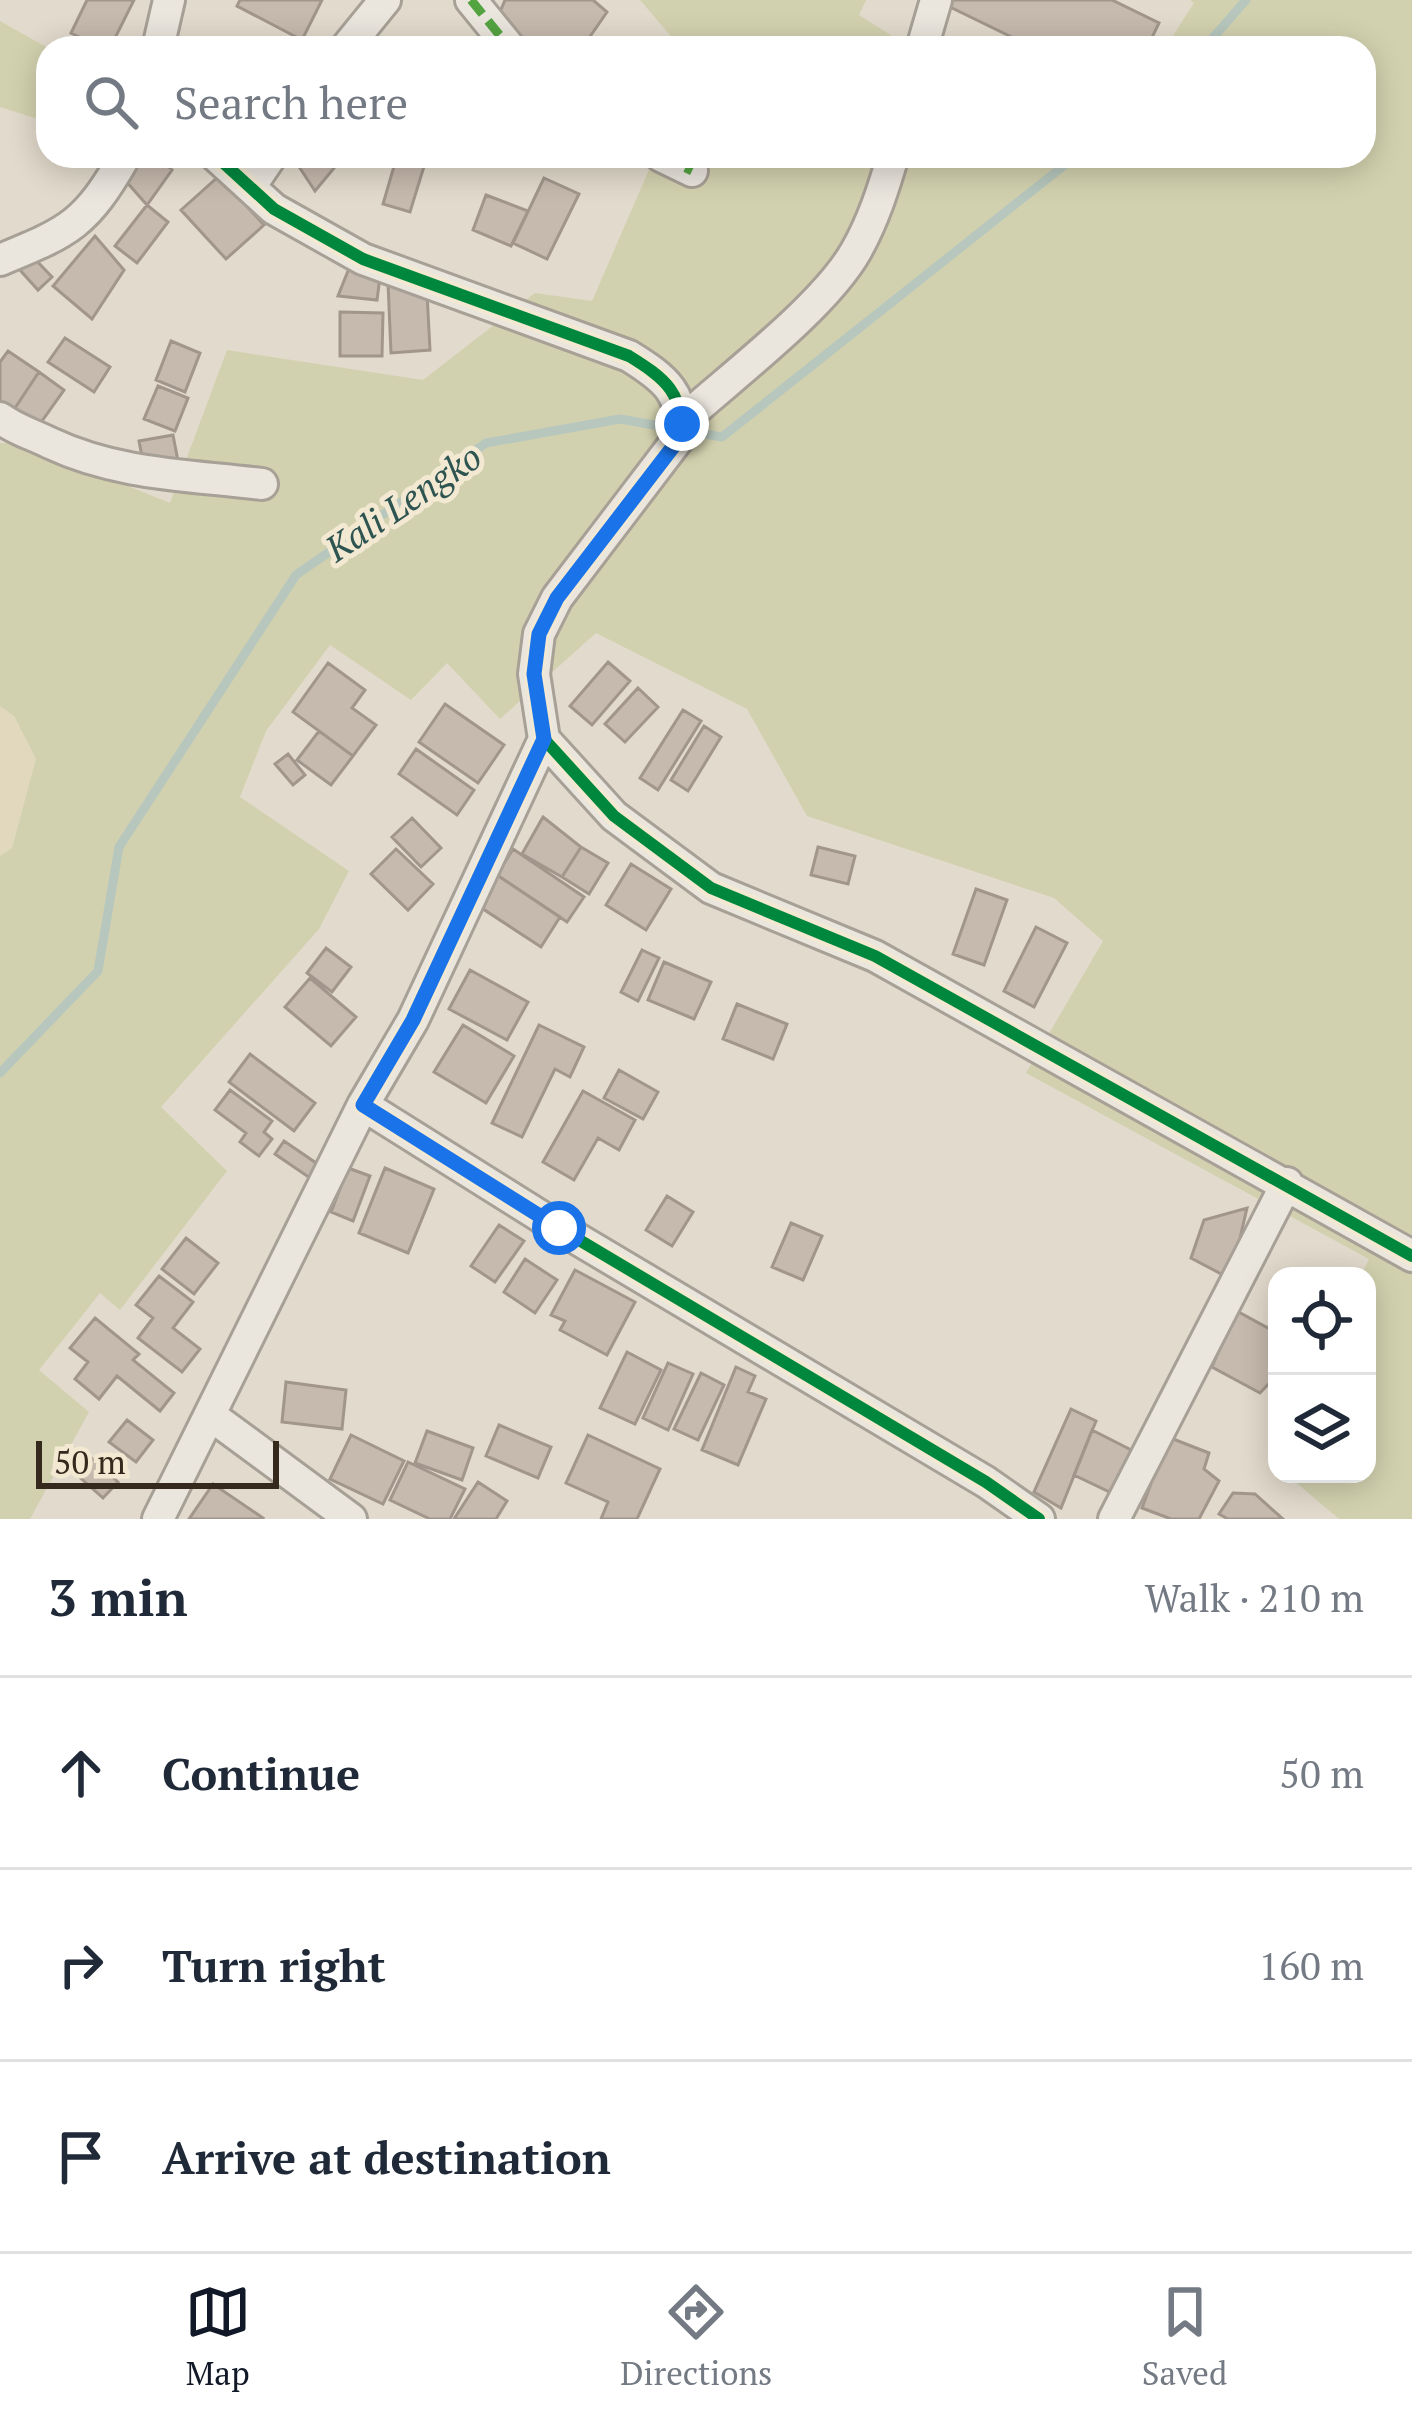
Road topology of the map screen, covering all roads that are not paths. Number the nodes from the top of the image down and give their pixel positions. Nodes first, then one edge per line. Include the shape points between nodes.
1 (169, 0) edge
2 (385, 0) edge
3 (471, 0) edge
4 (936, 0) edge
5 (161, 36) edge
6 (356, 36) edge
7 (500, 36) edge
8 (926, 36) edge
9 (117, 168) edge
10 (229, 168) edge
11 (263, 168) edge
12 (686, 168) edge
13 (890, 168) edge
14 (692, 171) dead end
15 (250, 187) junction
16 (0, 260) edge
17 (0, 418) edge
18 (681, 428) junction
19 (262, 484) dead end
20 (544, 739) junction
21 (363, 1105) junction
22 (1287, 1183) junction
23 (1412, 1256) edge
24 (210, 1415) junction
25 (158, 1519) edge
26 (351, 1519) edge
27 (1039, 1519) edge
28 (1114, 1519) edge

1 - 5 street
2 - 6 street
3 - 7 street
4 - 8 street
9 - 16 street via 81,221
10 - 15 street
11 - 15 street
12 - 14 street
13 - 18 street via 853,256
15 - 18 street via 363,259 629,356 675,390
17 - 19 street via 108,466
18 - 20 street via 539,634 534,674
20 - 21 street via 413,1020
20 - 22 street via 614,816 711,888 875,956
21 - 24 street
21 - 27 street
22 - 23 street
22 - 28 street
24 - 25 street
24 - 26 street

